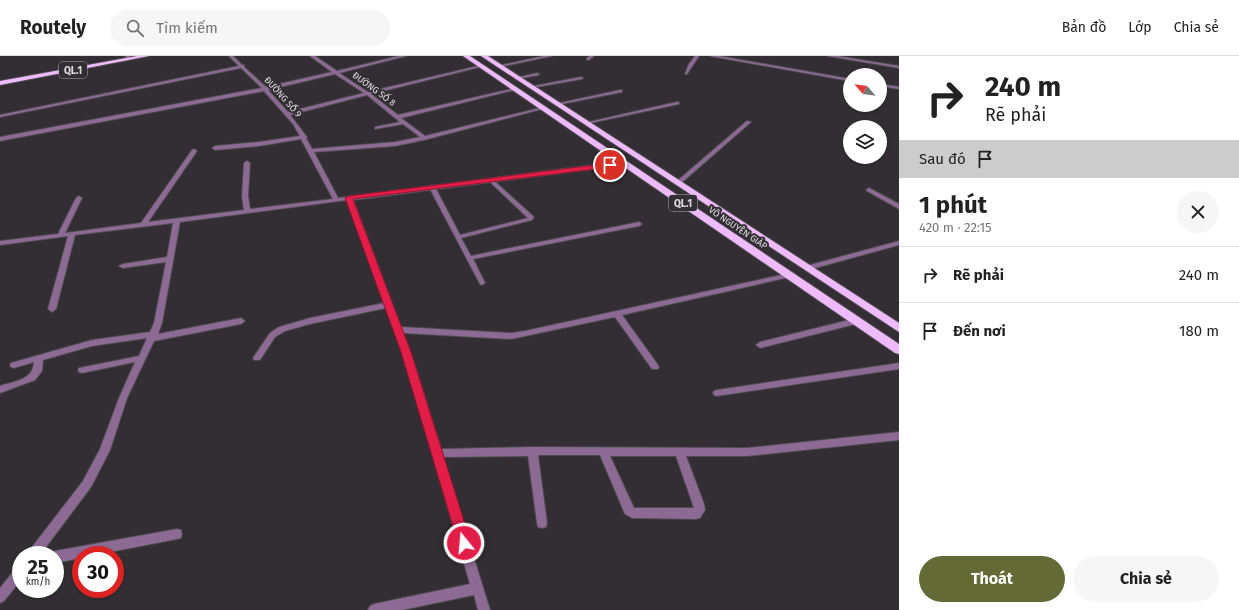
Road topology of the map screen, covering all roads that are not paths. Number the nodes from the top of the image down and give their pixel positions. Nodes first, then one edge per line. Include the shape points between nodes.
1 (129, 56) edge
2 (146, 56) edge
3 (231, 56) edge
4 (312, 56) edge
5 (404, 56) edge
6 (466, 56) edge
7 (484, 56) edge
8 (550, 56) edge
9 (592, 56) edge
10 (697, 56) edge
11 (712, 56) edge
12 (830, 56) edge
13 (588, 59) dead end
14 (243, 66) junction
15 (482, 66) junction
16 (499, 66) junction
17 (899, 67) edge
18 (336, 72) junction
19 (686, 73) dead end
20 (538, 74) dead end
21 (517, 78) junction
22 (581, 78) dead end
23 (843, 79) edge
24 (0, 82) edge
25 (887, 86) edge
26 (531, 87) junction
27 (899, 88) edge
28 (266, 89) junction
29 (516, 89) junction
30 (620, 91) dead end
31 (368, 94) junction
32 (677, 103) dead end
33 (557, 104) junction
34 (544, 108) junction
35 (287, 114) junction
36 (0, 116) edge
37 (398, 116) junction
38 (405, 122) junction
39 (749, 122) dead end
40 (586, 123) junction
41 (376, 128) dead end
42 (304, 137) junction
43 (424, 138) junction
44 (0, 139) edge
45 (215, 148) dead end
46 (194, 151) dead end
47 (311, 151) junction
48 (248, 162) dead end
49 (624, 163) junction
50 (491, 180) junction
51 (678, 183) junction
52 (432, 187) junction
53 (869, 190) dead end
54 (79, 198) dead end
55 (349, 198) junction
56 (336, 199) junction
57 (899, 207) edge
58 (246, 211) junction
59 (177, 220) junction
60 (639, 224) dead end
61 (143, 225) junction
62 (72, 234) junction
63 (61, 235) junction
64 (458, 237) junction
65 (0, 243) edge
66 (899, 243) edge
67 (469, 258) junction
68 (169, 260) junction
69 (123, 266) dead end
70 (808, 268) junction
71 (790, 275) junction
72 (482, 283) dead end
73 (389, 305) junction
74 (52, 309) dead end
75 (616, 314) junction
76 (241, 320) dead end
77 (857, 321) junction
78 (899, 328) edge
79 (399, 330) junction
80 (153, 336) junction
81 (760, 345) dead end
82 (899, 350) edge
83 (39, 358) junction
84 (142, 358) junction
85 (257, 358) dead end
86 (14, 365) dead end
87 (655, 366) dead end
88 (899, 366) edge
89 (82, 370) dead end
90 (0, 390) edge
91 (717, 393) dead end
92 (899, 436) edge
93 (532, 451) junction
94 (603, 451) junction
95 (679, 451) junction
96 (437, 452) junction
97 (542, 523) dead end
98 (177, 534) dead end
99 (40, 546) edge
100 (64, 555) edge
101 (12, 583) edge
102 (478, 588) junction
103 (0, 598) edge
104 (374, 610) edge
105 (484, 610) edge

1 - 24 highway, QL.1
2 - 24 highway, QL.1
3 - 14 street, ĐƯỜNG SỐ 9
4 - 18 street, ĐƯỜNG SỐ 8
5 - 18 street
6 - 15 highway, VÕ NGUYÊN GIÁP / QL.1
7 - 16 highway, VÕ NGUYÊN GIÁP / QL.1
8 - 16 street
9 - 13 street
10 - 19 street
11 - 23 street
12 - 17 street
14 - 28 street, ĐƯỜNG SỐ 9
14 - 36 street
15 - 29 highway, VÕ NGUYÊN GIÁP / QL.1
15 - 31 street
16 - 21 highway, VÕ NGUYÊN GIÁP / QL.1
18 - 28 street
18 - 31 street, ĐƯỜNG SỐ 8
20 - 21 street
21 - 26 highway, VÕ NGUYÊN GIÁP / QL.1
22 - 26 street
25 - 27 street
26 - 33 highway, VÕ NGUYÊN GIÁP / QL.1
28 - 35 street, ĐƯỜNG SỐ 9
28 - 44 street
29 - 34 highway, VÕ NGUYÊN GIÁP / QL.1
29 - 37 street
30 - 33 street
31 - 35 street
31 - 37 street, ĐƯỜNG SỐ 8
32 - 40 street
33 - 40 highway, VÕ NGUYÊN GIÁP / QL.1
34 - 43 street
34 - 49 highway, VÕ NGUYÊN GIÁP / QL.1
35 - 42 street, ĐƯỜNG SỐ 9
37 - 38 street, ĐƯỜNG SỐ 8
38 - 41 street
38 - 43 street, ĐƯỜNG SỐ 8
39 - 51 street
40 - 51 highway, VÕ NGUYÊN GIÁP / QL.1
42 - 45 street
42 - 47 street, ĐƯỜNG SỐ 9
43 - 47 street via 383,145
46 - 61 street
47 - 56 street, ĐƯỜNG SỐ 9
48 - 58 street
49 - 50 street
49 - 71 highway, VÕ NGUYÊN GIÁP / QL.1
50 - 52 street
50 - 64 lane via 531,217 530,219
51 - 70 highway, VÕ NGUYÊN GIÁP / QL.1
52 - 55 street
52 - 64 lane
53 - 57 street
54 - 63 street
55 - 56 street
55 - 73 street
56 - 58 street
58 - 59 street
59 - 61 street
59 - 68 street
60 - 67 lane
61 - 62 street
62 - 63 street
62 - 74 street
63 - 65 street
64 - 67 lane
66 - 70 street
67 - 72 lane
68 - 69 street
68 - 80 street via 158,323
70 - 78 highway, VÕ NGUYÊN GIÁP / QL.1
71 - 75 street
71 - 77 highway, VÕ NGUYÊN GIÁP / QL.1
73 - 79 street
73 - 85 street via 279,330 274,333
75 - 79 street via 511,336
75 - 87 street
76 - 80 street
77 - 81 street
77 - 82 highway, VÕ NGUYÊN GIÁP / QL.1
79 - 96 street
80 - 83 street via 92,343
80 - 84 street
83 - 86 street
83 - 90 street via 38,371 32,378
84 - 89 street
84 - 99 street via 123,398 96,469 78,498
88 - 91 street
92 - 95 street via 753,451
93 - 94 street
93 - 96 street
93 - 97 street
94 - 95 street
94 - 95 street via 632,513 696,514 700,510 699,504
96 - 102 street
98 - 100 street
101 - 103 street
102 - 104 street
102 - 105 street

